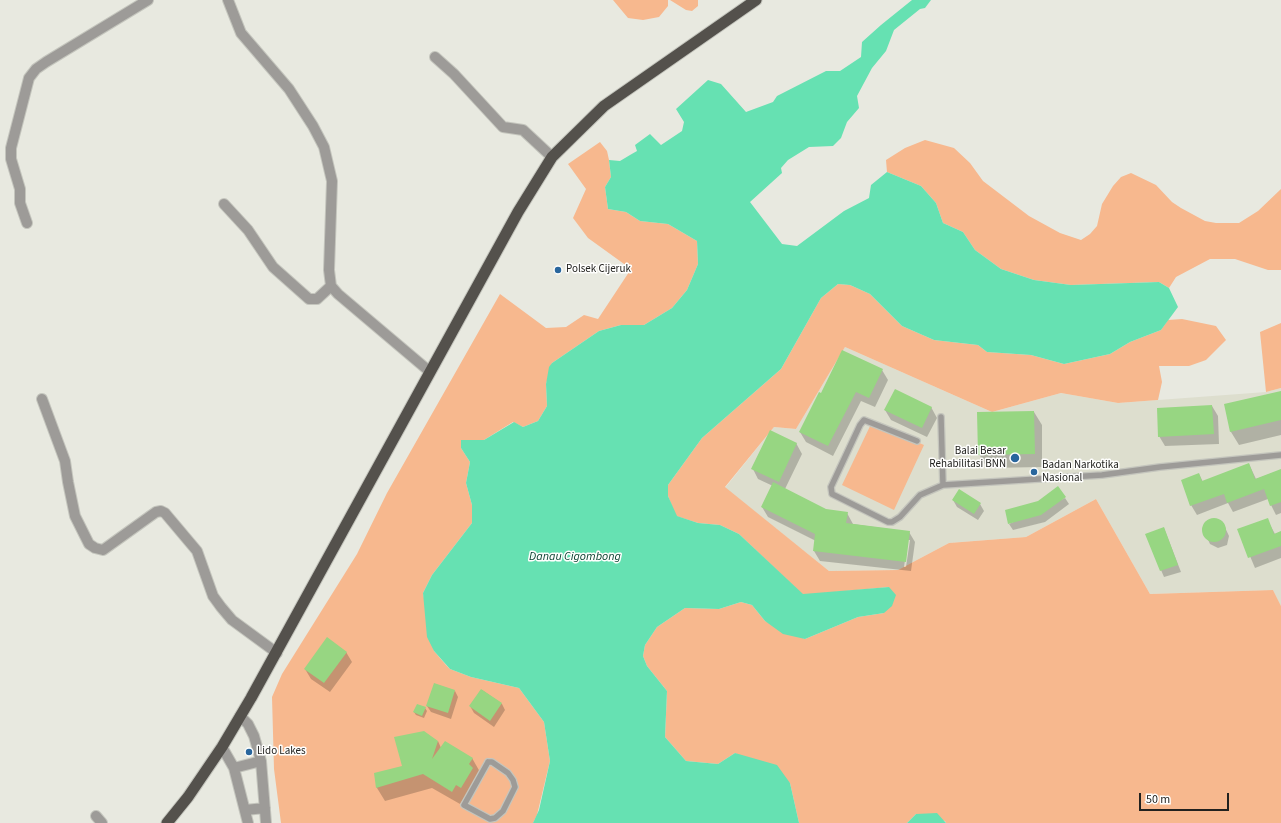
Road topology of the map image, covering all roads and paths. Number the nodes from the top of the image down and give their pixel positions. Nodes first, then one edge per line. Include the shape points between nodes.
1 (148, 0) edge
2 (228, 0) edge
3 (756, 0) edge
4 (435, 57) dead end
5 (552, 157) junction
6 (224, 204) dead end
7 (27, 223) dead end
8 (331, 286) junction
9 (429, 371) junction
10 (42, 400) dead end
11 (941, 417) dead end
12 (917, 441) dead end
13 (1281, 455) edge
14 (943, 485) junction
15 (277, 653) junction
16 (240, 716) junction
17 (222, 747) junction
18 (261, 761) junction
19 (234, 768) junction
20 (475, 783) joint
21 (265, 808) junction
22 (245, 810) junction
23 (167, 823) edge
24 (248, 823) edge
25 (266, 823) edge

1 - 7 street via 46,62 29,78 11,148 20,189 20,203
2 - 8 street via 241,32 289,89 324,147 332,181 329,270
3 - 5 highway via 604,106
4 - 5 street via 503,127 523,130
5 - 9 highway via 518,212
6 - 8 street via 248,230 273,267 305,295 317,299
8 - 9 street
9 - 15 highway
10 - 15 street via 65,461 75,516 89,544 103,550 156,512 165,513 197,550 213,596 221,607 232,620
11 - 14 lane
12 - 14 lane via 864,420 831,487 832,494 892,522 900,517 920,494
13 - 14 lane via 1160,467 1102,476
15 - 16 highway
16 - 17 highway
16 - 18 street via 254,736
17 - 19 street
17 - 23 highway
18 - 19 street
18 - 21 street
19 - 22 street
20 - 20 lane via 489,762 508,773 516,788 503,811 490,819 464,805
21 - 22 street
21 - 25 street
22 - 24 street

